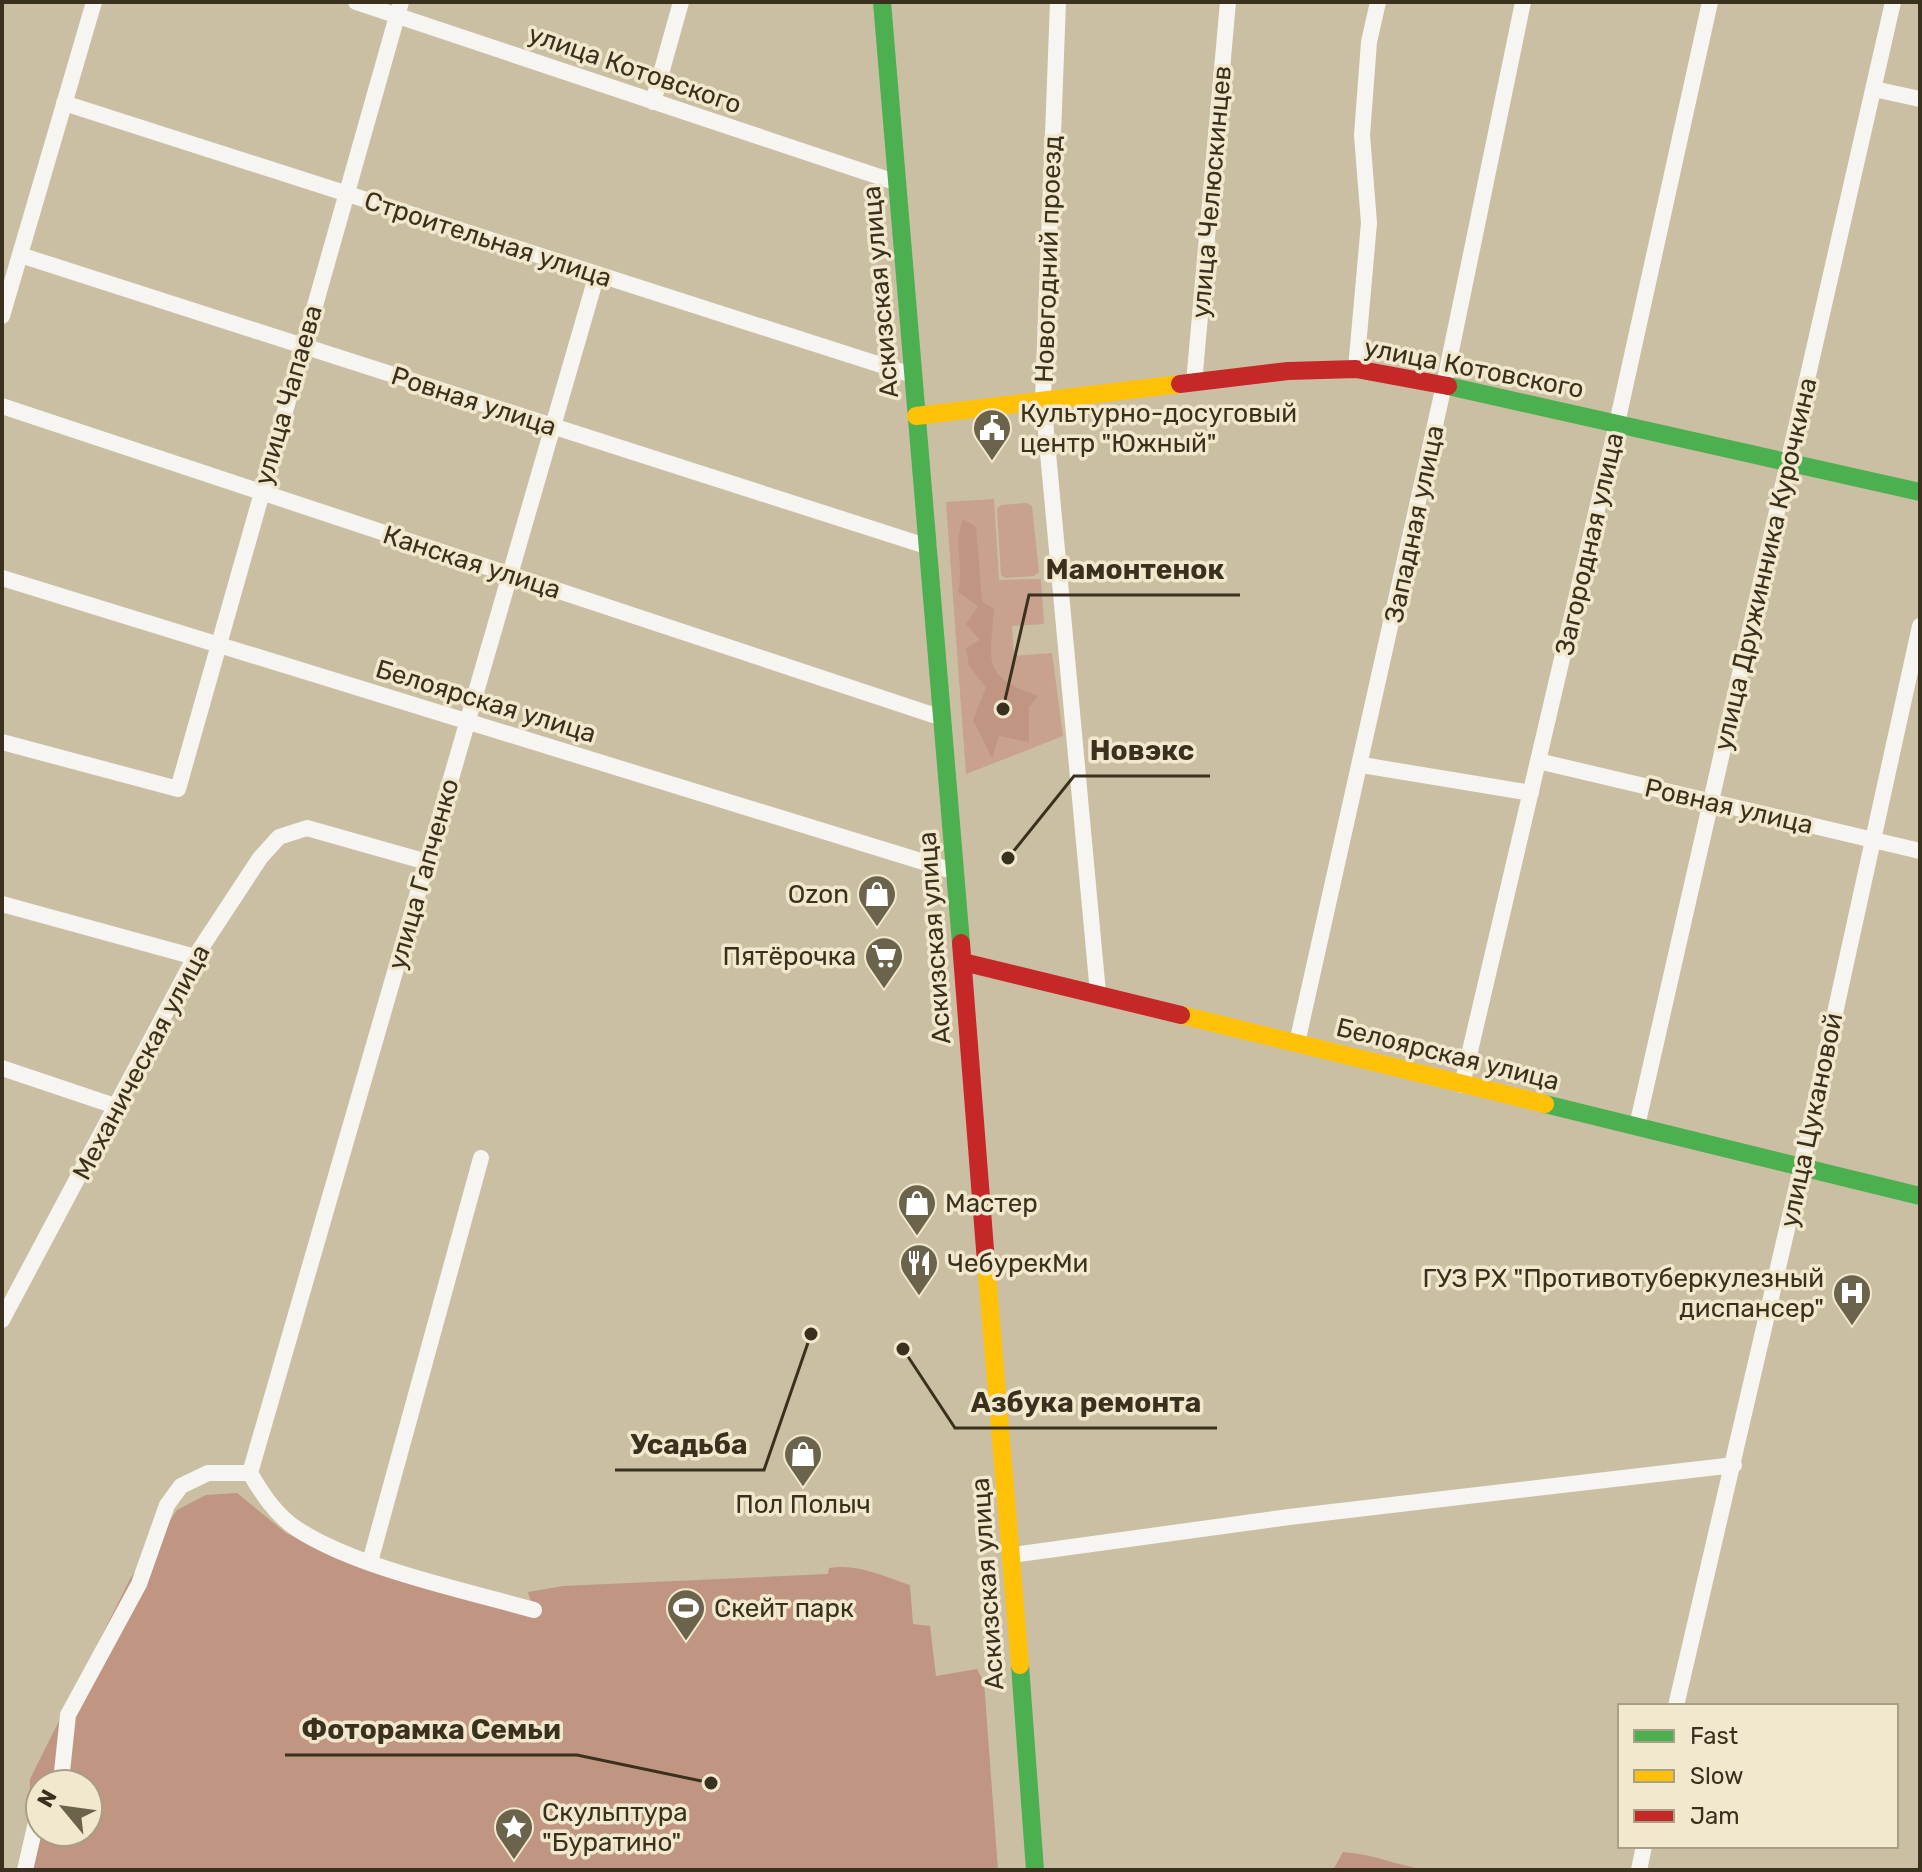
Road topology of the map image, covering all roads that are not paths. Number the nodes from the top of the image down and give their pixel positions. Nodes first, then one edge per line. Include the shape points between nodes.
1 (94, 2) edge
2 (356, 2) edge
3 (681, 2) edge
4 (882, 2) edge
5 (1058, 2) edge
6 (1228, 2) edge
7 (1378, 2) edge
8 (1523, 2) edge
9 (1710, 2) edge
10 (1893, 2) edge
11 (399, 9) edge
12 (1874, 89) junction
13 (1920, 99) edge
14 (653, 102) junction
15 (64, 103) junction
16 (898, 183) junction
17 (345, 193) junction
18 (20, 255) junction
19 (597, 274) junction
20 (2, 316) edge
21 (302, 346) junction
22 (1356, 369) junction
23 (912, 375) junction
24 (1194, 383) junction
25 (1444, 385) junction
26 (1043, 399) junction
27 (2, 406) edge
28 (916, 416) junction
29 (1617, 424) junction
30 (553, 426) junction
31 (1788, 463) junction
32 (261, 492) junction
33 (1920, 492) edge
34 (929, 547) junction
35 (510, 574) junction
36 (2, 578) edge
37 (1920, 626) edge
38 (219, 645) junction
39 (942, 718) junction
40 (467, 722) junction
41 (2, 742) edge
42 (1538, 761) junction
43 (1362, 765) junction
44 (1531, 793) junction
45 (1711, 802) junction
46 (1872, 840) junction
47 (1920, 851) edge
48 (427, 862) junction
49 (956, 872) junction
50 (2, 904) edge
51 (195, 957) junction
52 (963, 962) junction
53 (1098, 993) junction
54 (1297, 1043) junction
55 (2, 1068) edge
56 (1462, 1085) junction
57 (118, 1107) junction
58 (1637, 1126) junction
59 (481, 1158) dead end
60 (1802, 1167) junction
61 (1920, 1196) edge
62 (2, 1320) edge
63 (1734, 1465) junction
64 (250, 1473) junction
65 (1012, 1555) junction
66 (370, 1562) junction
67 (534, 1610) dead end
68 (1676, 1704) edge
69 (62, 1768) edge
70 (30, 1848) edge
71 (1644, 1848) edge
72 (25, 1870) edge
73 (1035, 1870) edge
74 (1639, 1870) edge

1 - 15 street
2 - 11 street, улица Котовского
3 - 14 street
4 - 16 street, Аскизская улица
5 - 26 street, Новогодний проезд
6 - 24 street, улица Челюскинцев
7 - 22 street via 1369,42 1362,135 1369,223
8 - 25 street, Западная улица
9 - 29 street, Загородная улица
10 - 12 street, улица Дружинника Курочкина
11 - 14 street, улица Котовского
11 - 17 street, улица Чапаева
12 - 13 street
12 - 31 street, улица Дружинника Курочкина
14 - 16 street, улица Котовского
15 - 17 street, Строительная улица
15 - 18 street
16 - 23 street, Аскизская улица
17 - 19 street, Строительная улица
17 - 21 street, улица Чапаева
18 - 20 street
18 - 21 street, Ровная улица
19 - 23 street, Строительная улица
19 - 30 street, улица Гапченко
21 - 30 street, Ровная улица
21 - 32 street, улица Чапаева
22 - 24 street, улица Котовского
22 - 25 street, улица Котовского
23 - 28 street, Аскизская улица
24 - 26 street, улица Котовского
25 - 29 street, улица Котовского
25 - 43 street, Западная улица
26 - 28 street, улица Котовского
26 - 53 street, Новогодний проезд
27 - 32 street, Канская улица
28 - 34 street, Аскизская улица
29 - 31 street, улица Котовского
29 - 42 street, Загородная улица
30 - 34 street, Ровная улица
30 - 35 street, улица Гапченко
31 - 33 street, улица Котовского
31 - 45 street, улица Дружинника Курочкина
32 - 35 street, Канская улица
32 - 38 street, улица Чапаева
34 - 39 street, Аскизская улица
35 - 39 street, Канская улица
35 - 40 street, улица Гапченко
36 - 38 street, Белоярская улица
37 - 46 street, улица Цукановой
38 - 40 street, Белоярская улица
38 - 41 street, улица Чапаева via 178,789
39 - 49 street, Аскизская улица
40 - 48 street, улица Гапченко
40 - 49 street, Белоярская улица
42 - 44 street, Загородная улица
42 - 45 street, Ровная улица
43 - 44 street
43 - 54 street, Западная улица
44 - 56 street, Загородная улица
45 - 46 street, Ровная улица
45 - 58 street, улица Дружинника Курочкина
46 - 47 street, Ровная улица
46 - 60 street, улица Цукановой
48 - 51 street, Механическая улица via 307,828 279,837
48 - 64 street, улица Гапченко
49 - 52 street, Аскизская улица
50 - 51 street
51 - 57 street, Механическая улица
52 - 53 street, Белоярская улица
52 - 65 street, Аскизская улица
53 - 54 street, Белоярская улица
54 - 56 street, Белоярская улица
55 - 57 street
56 - 58 street, Белоярская улица
57 - 62 street, Механическая улица
58 - 60 street, Белоярская улица
59 - 66 street
60 - 61 street, Белоярская улица
60 - 63 street, улица Цукановой
63 - 65 street
63 - 68 street, улица Цукановой
64 - 66 street via 266,1501 297,1528
64 - 69 street via 208,1473 181,1486 167,1505 139,1584 68,1715
65 - 73 street, Аскизская улица
66 - 67 street
70 - 72 street
71 - 74 street

